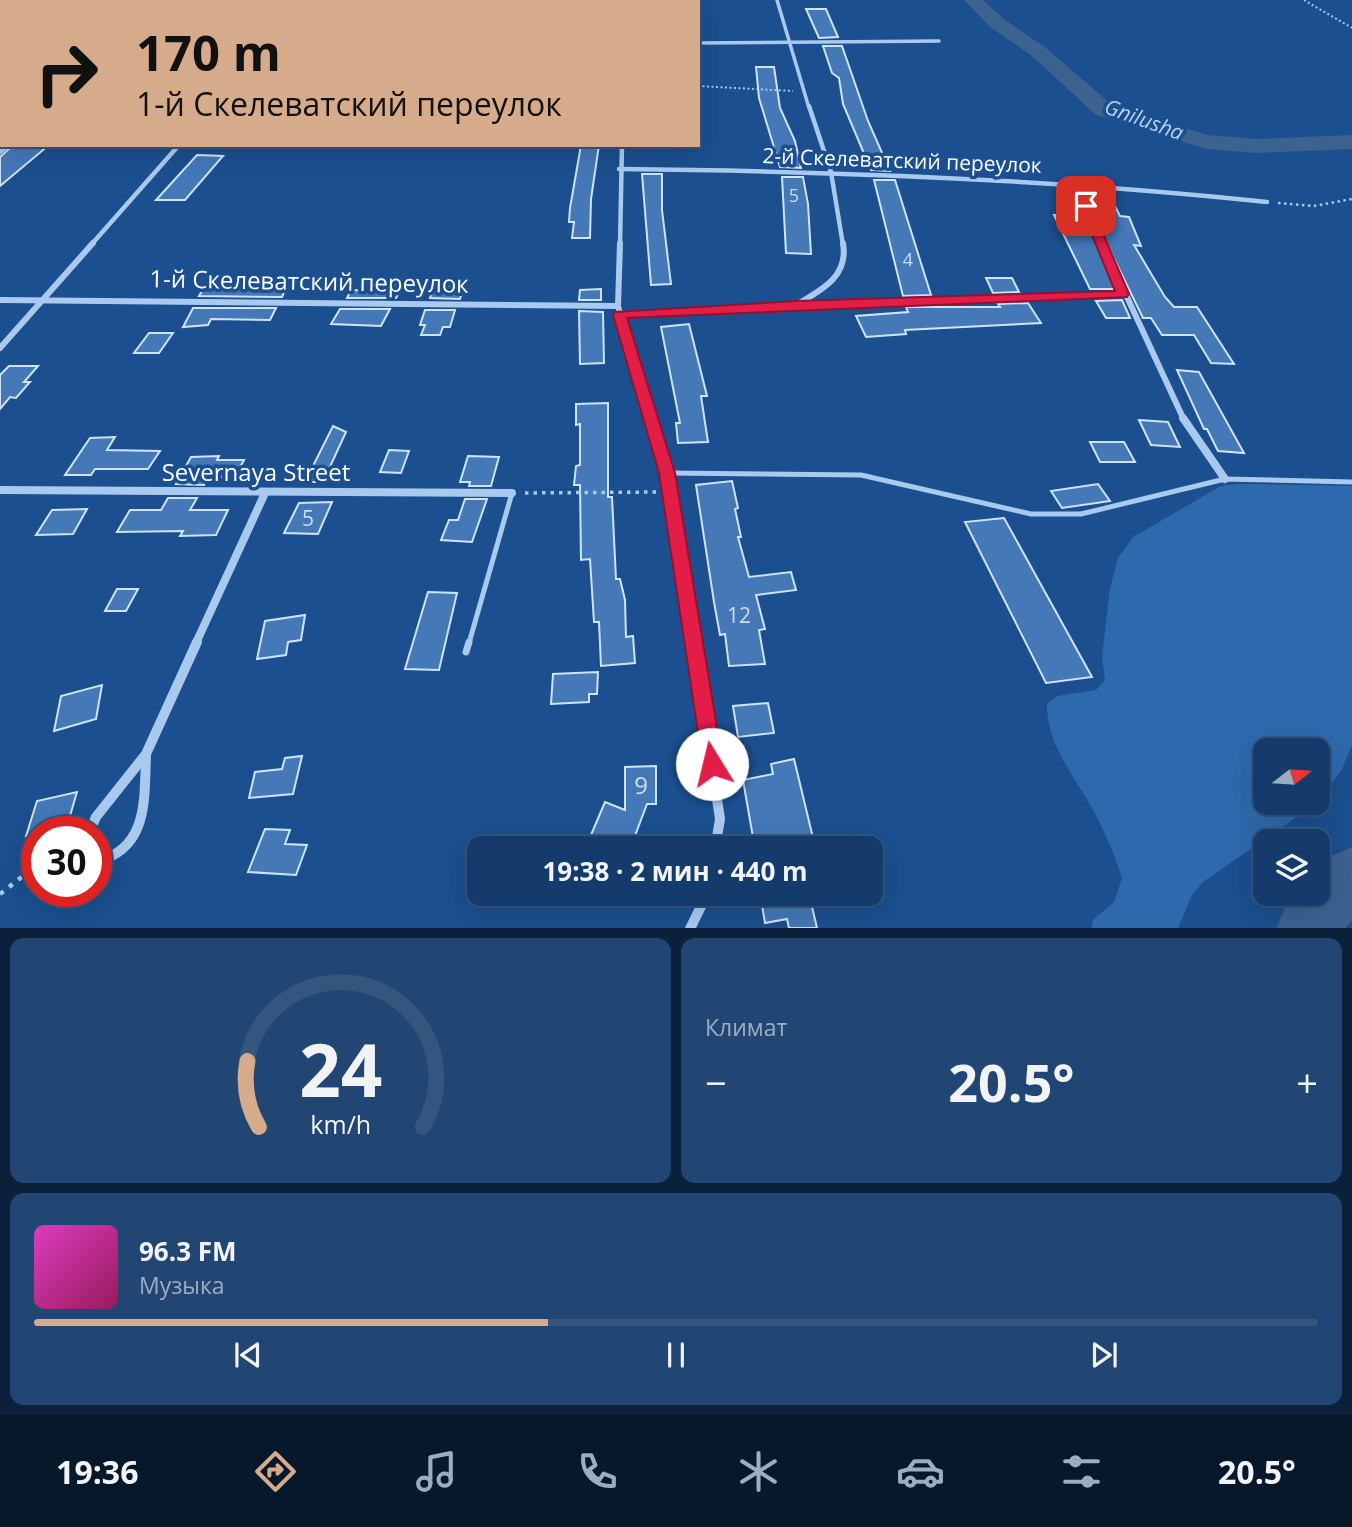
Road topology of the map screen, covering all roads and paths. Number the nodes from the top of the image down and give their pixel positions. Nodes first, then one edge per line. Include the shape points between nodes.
1 (777, 0) edge
2 (1304, 0) edge
3 (1352, 28) edge
4 (787, 41) junction
5 (939, 41) dead end
6 (700, 43) edge
7 (700, 86) edge
8 (806, 91) junction
9 (177, 147) edge
10 (622, 147) edge
11 (620, 169) junction
12 (831, 172) junction
13 (1077, 184) junction
14 (1352, 199) edge
15 (1266, 202) joint
16 (1123, 294) junction
17 (45, 298) junction
18 (0, 300) edge
19 (796, 305) junction
20 (618, 306) junction
21 (620, 315) junction
22 (0, 348) edge
23 (667, 473) junction
24 (1225, 479) junction
25 (1352, 482) edge
26 (0, 490) edge
27 (669, 492) junction
28 (265, 493) junction
29 (512, 493) junction
30 (466, 652) dead end
31 (146, 754) junction
32 (97, 816) edge
33 (717, 836) edge
34 (112, 860) edge
35 (21, 878) edge
36 (0, 894) edge
37 (701, 906) edge
38 (690, 928) edge

1 - 4 street
2 - 3 path
4 - 5 street
4 - 6 street
4 - 8 street
7 - 8 path
8 - 12 street
9 - 17 street
10 - 11 street
11 - 12 street, 2-й Скелеватский переулок
11 - 20 street
12 - 13 street, 2-й Скелеватский переулок
12 - 19 street via 845,265 832,281
13 - 15 street, 2-й Скелеватский переулок
13 - 16 street
14 - 15 path via 1314,206
16 - 19 street
16 - 24 street via 1191,433
17 - 18 street, 1-й Скелеватский переулок
17 - 20 street, 1-й Скелеватский переулок
17 - 22 street
19 - 21 street
20 - 21 street
21 - 23 street
23 - 24 lane via 861,475 1044,514 1081,514
23 - 27 street
24 - 25 lane
26 - 28 street, Severnaya Street
27 - 29 path
27 - 33 street via 720,819
28 - 29 street, Severnaya Street
28 - 31 street
29 - 30 lane
31 - 32 street
31 - 34 street via 139,832
35 - 36 path
37 - 38 street

